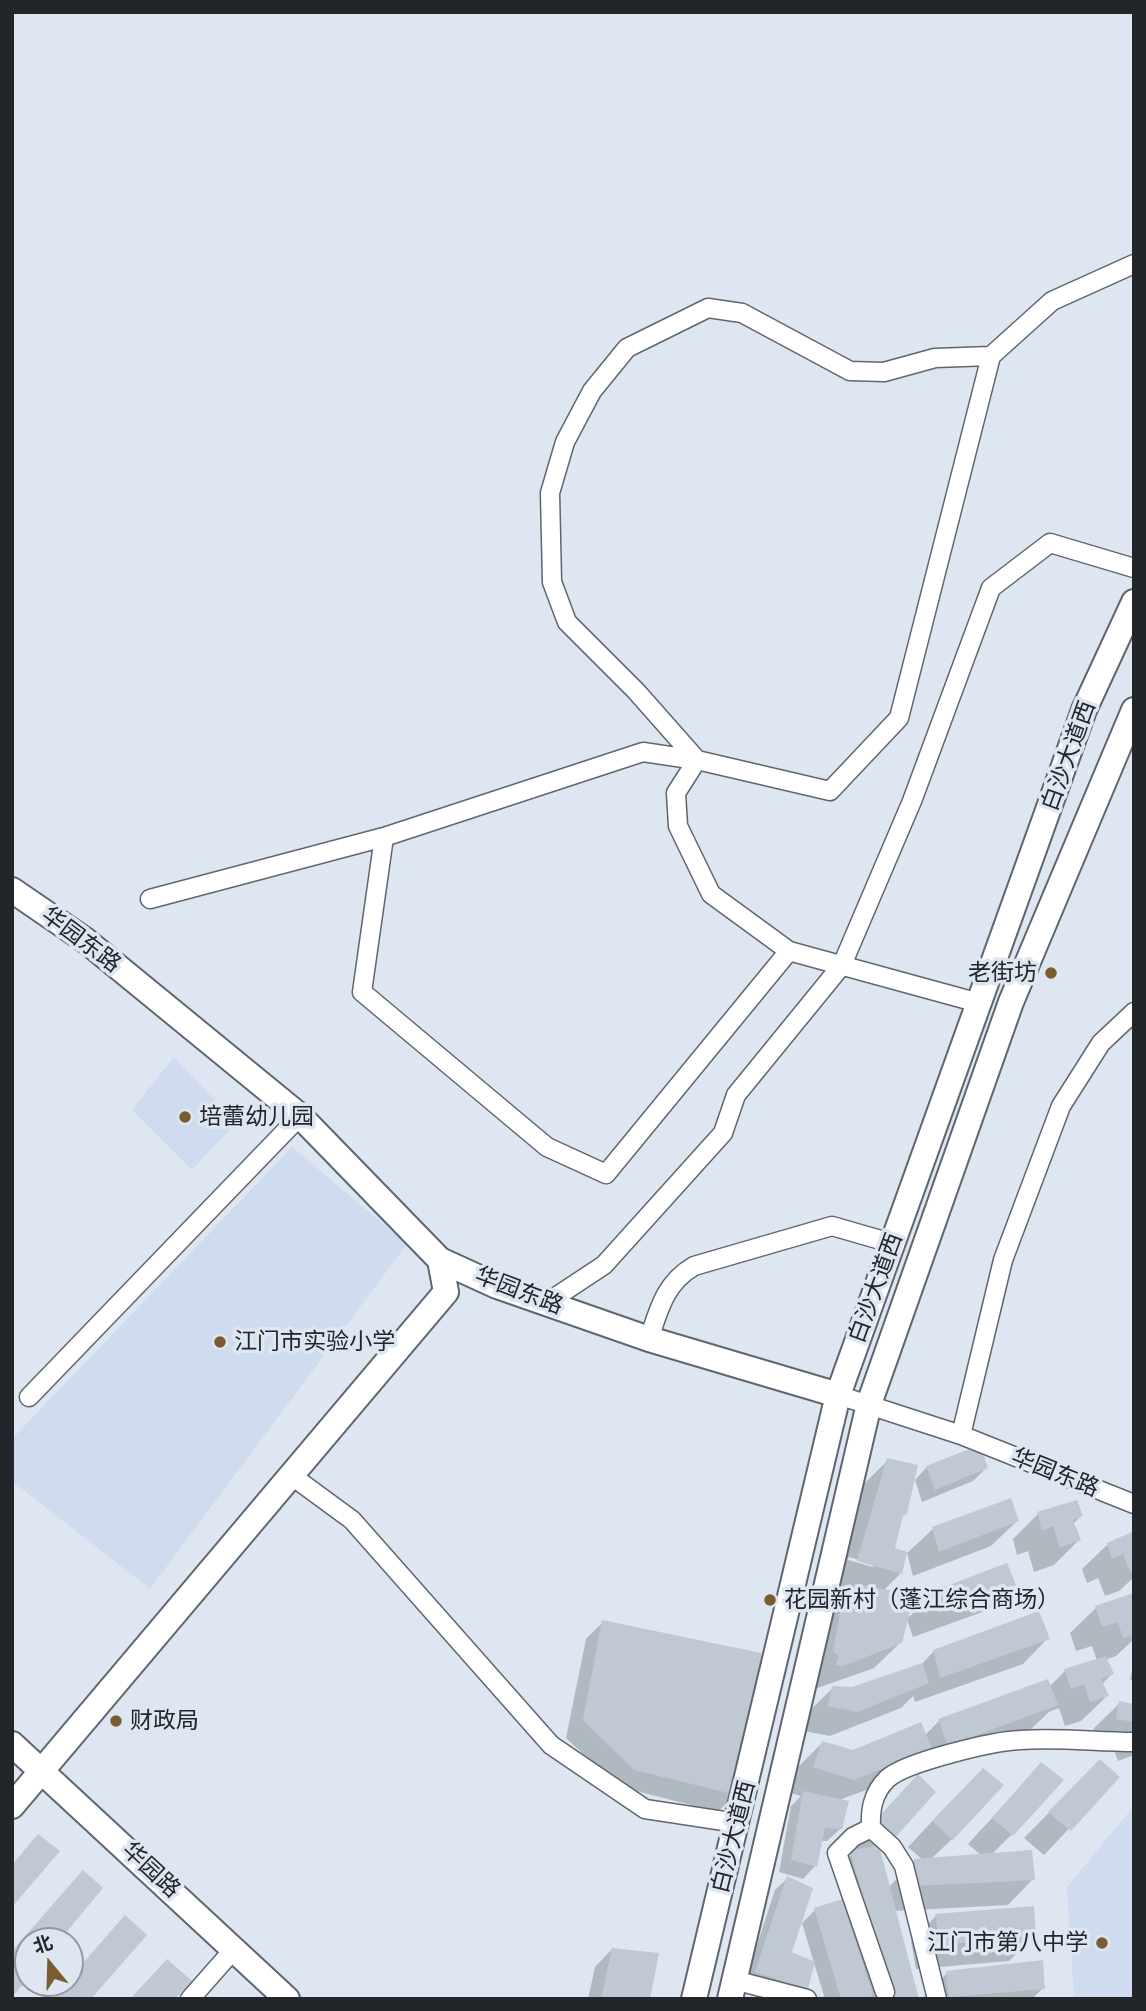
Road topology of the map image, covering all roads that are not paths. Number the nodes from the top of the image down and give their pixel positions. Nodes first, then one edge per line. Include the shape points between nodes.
1 (1134, 264) edge
2 (991, 356) junction
3 (1134, 568) edge
4 (1134, 602) edge
5 (1134, 710) edge
6 (698, 760) junction
7 (384, 837) junction
8 (12, 890) edge
9 (150, 898) dead end
10 (789, 951) junction
11 (842, 965) junction
12 (979, 1003) junction
13 (1132, 1017) edge
14 (300, 1116) junction
15 (891, 1243) junction
16 (440, 1260) junction
17 (548, 1303) junction
18 (649, 1339) junction
19 (838, 1395) junction
20 (29, 1397) dead end
21 (869, 1404) junction
22 (961, 1435) junction
23 (292, 1476) junction
24 (1134, 1504) edge
25 (1134, 1742) edge
26 (12, 1744) edge
27 (43, 1770) junction
28 (12, 1806) edge
29 (737, 1823) junction
30 (871, 1828) junction
31 (235, 1948) junction
32 (732, 1989) edge
33 (885, 1992) dead end
34 (190, 1999) edge
35 (287, 1999) edge
36 (694, 1999) edge
37 (807, 1999) edge
38 (937, 1999) edge

1 - 2 street via 1052,301
2 - 6 street via 899,718 830,791
2 - 6 street via 935,358 884,372 850,371 742,313 708,308 626,348 592,391 565,442 550,493 552,582 567,622
3 - 11 street via 1050,543 991,588 912,802
4 - 12 main road, 白沙大道西 via 1084,710
5 - 21 main road, 白沙大道西 via 1012,1002
6 - 7 street via 643,752
6 - 10 street via 676,793 678,825 705,883 711,894
7 - 9 street
7 - 10 street via 362,992 547,1147 606,1174
8 - 14 main road, 华园东路 via 85,940
10 - 11 street
11 - 12 street
11 - 17 street via 736,1095 723,1133 604,1265
12 - 15 main road, 白沙大道西 via 918,1180
13 - 22 street via 1101,1043 1061,1106 1003,1260
14 - 16 main road, 华园东路
14 - 20 street
15 - 18 street via 832,1226 694,1266 669,1287
15 - 19 main road, 白沙大道西
16 - 17 main road, 华园东路
16 - 23 main road via 446,1292
17 - 18 main road, 华园东路
18 - 19 main road, 华园东路
19 - 21 street, 华园东路
19 - 29 main road, 白沙大道西
21 - 22 street, 华园东路
21 - 32 main road, 白沙大道西
22 - 24 street, 华园东路
23 - 27 main road
23 - 29 street via 352,1520 551,1745 645,1809
25 - 30 street via 1019,1740 944,1755 889,1777 875,1795
26 - 27 main road, 华园路
27 - 28 main road
27 - 31 main road, 华园路
29 - 36 main road, 白沙大道西
30 - 33 street via 837,1853
30 - 38 street via 904,1866
31 - 34 street
31 - 35 main road, 华园路
32 - 37 street

